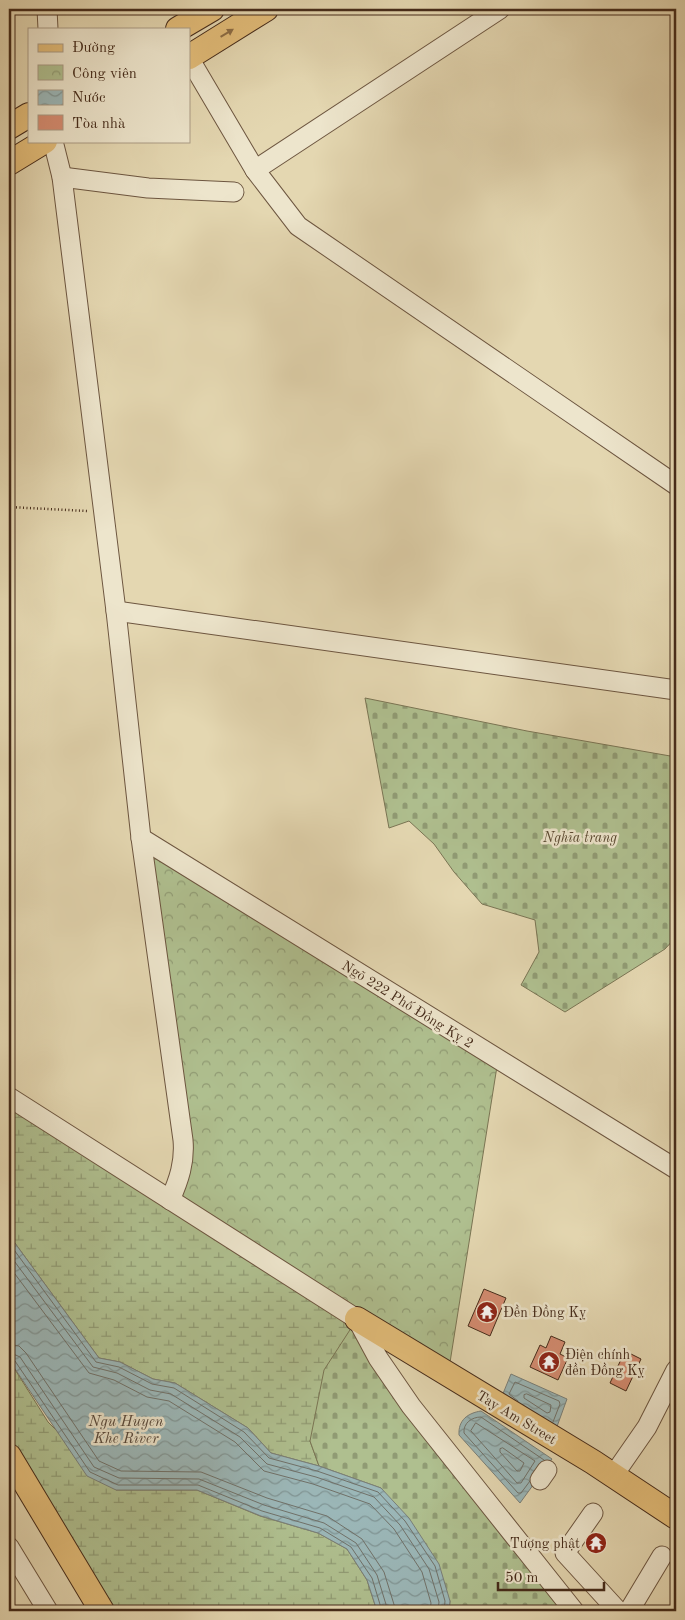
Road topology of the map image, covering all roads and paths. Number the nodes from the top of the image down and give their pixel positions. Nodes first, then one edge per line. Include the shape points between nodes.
1 (47, 9) edge
2 (212, 9) edge
3 (266, 9) edge
4 (500, 9) edge
5 (48, 28) edge
6 (180, 28) edge
7 (190, 56) edge
8 (190, 59) edge
9 (28, 116) edge
10 (9, 127) edge
11 (43, 142) edge
12 (53, 142) edge
13 (9, 163) edge
14 (255, 170) junction
15 (62, 177) junction
16 (234, 192) dead end
17 (676, 485) edge
18 (9, 507) edge
19 (103, 512) junction
20 (116, 611) junction
21 (676, 690) edge
22 (141, 838) junction
23 (9, 1097) edge
24 (676, 1169) edge
25 (170, 1200) junction
26 (357, 1319) junction
27 (676, 1370) edge
28 (9, 1456) edge
29 (613, 1476) junction
30 (592, 1513) dead end
31 (676, 1517) edge
32 (662, 1556) dead end
33 (12, 1561) edge
34 (48, 1611) edge
35 (102, 1611) edge
36 (574, 1611) edge
37 (618, 1611) edge
38 (630, 1611) edge

1 - 5 street
2 - 6 main road
7 -> 3 main road
4 - 14 street
8 - 14 street
9 - 10 main road
11 - 13 main road
12 - 15 street
14 - 17 street via 298,226
15 - 16 street via 148,188
15 - 19 street
18 - 19 path
19 - 20 street
20 - 21 street
20 - 22 street
22 - 24 street, Ngõ 222 Phố Đồng Kỵ 2
22 - 25 street via 183,1145 179,1180
23 - 25 street
25 - 26 street
26 - 29 main road, Tay Am Street
26 - 36 street via 378,1358 411,1406
27 - 29 street via 647,1427
28 - 35 main road
29 - 31 main road, Tay Am Street
30 - 37 street via 565,1553
32 - 38 street
33 - 34 street

